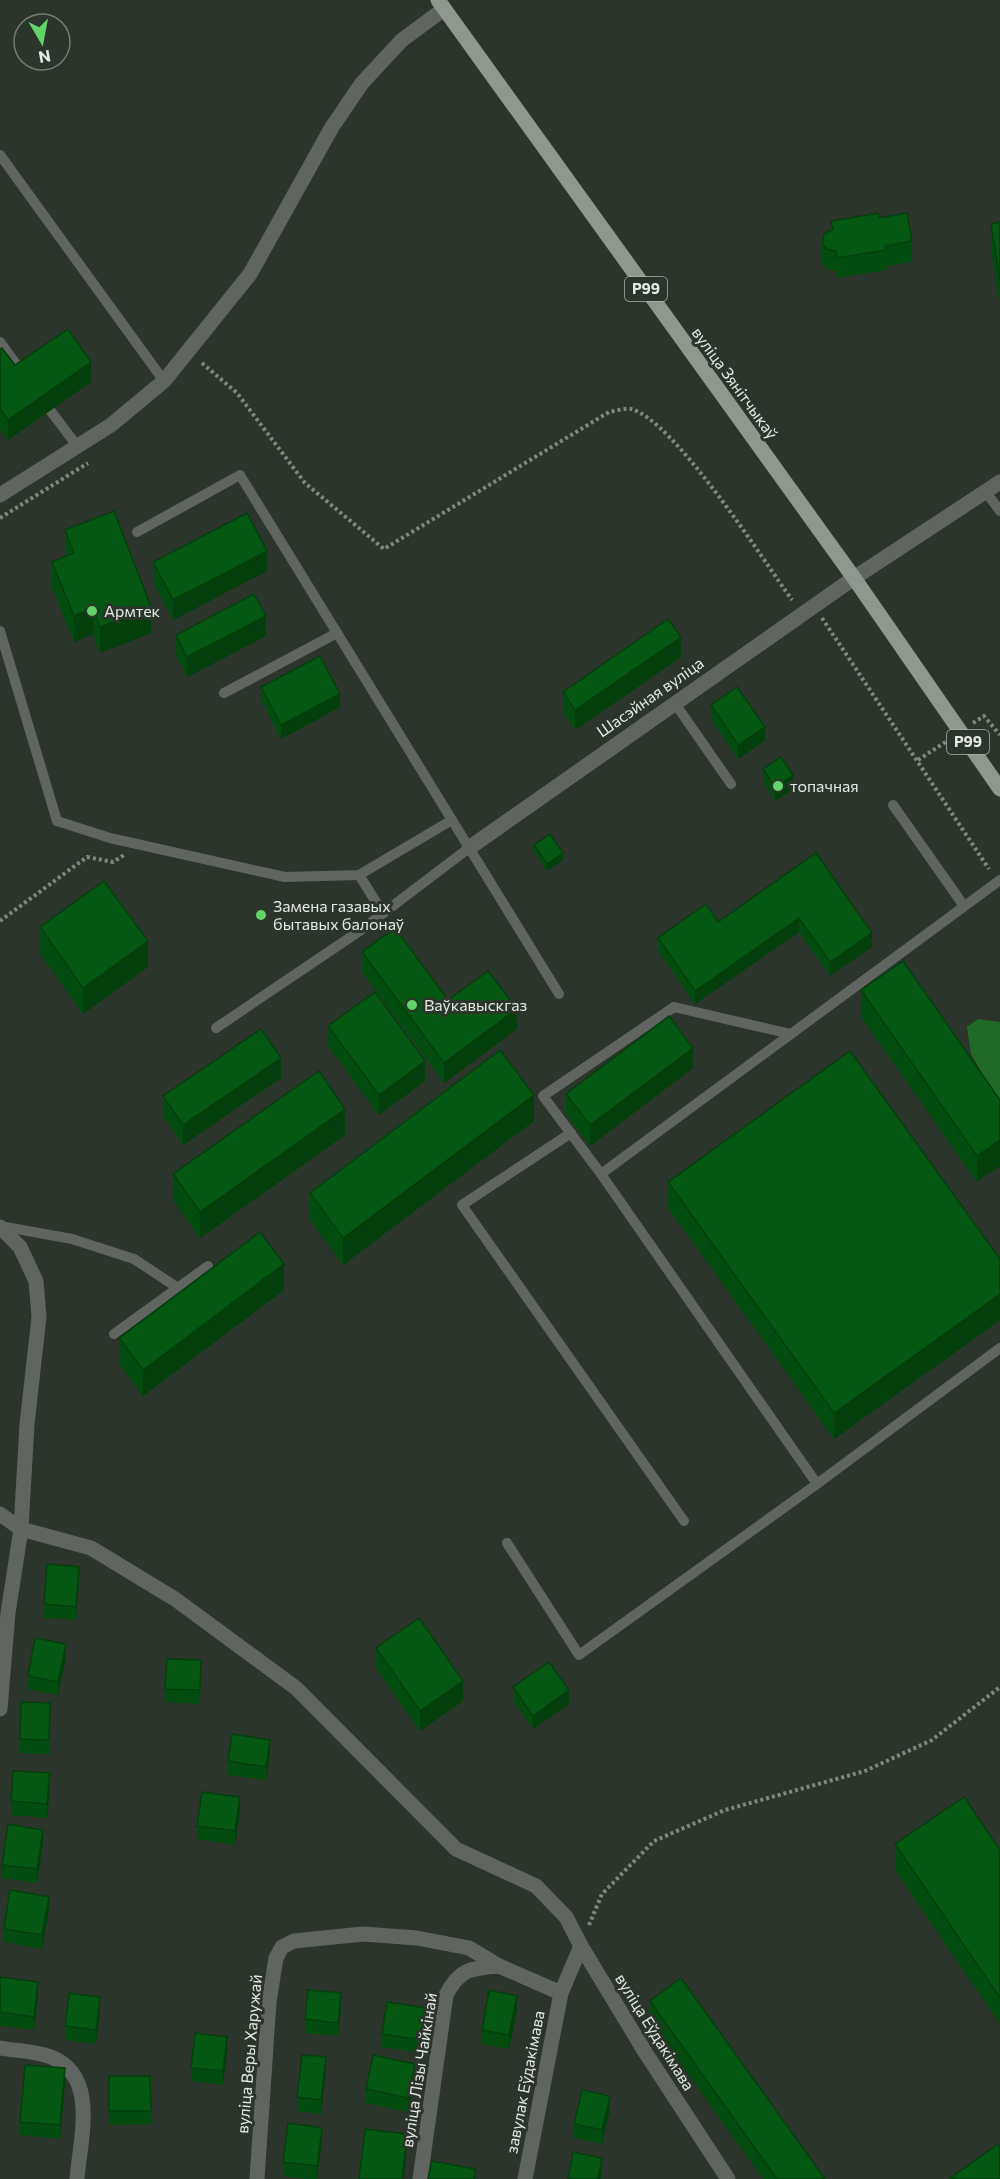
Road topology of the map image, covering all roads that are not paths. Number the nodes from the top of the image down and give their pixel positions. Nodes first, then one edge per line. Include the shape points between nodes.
1 (441, 5) edge
2 (0, 155) edge
3 (0, 342) edge
4 (26, 378) edge
5 (164, 381) junction
6 (50, 410) dead end
7 (77, 446) junction
8 (1000, 482) edge
9 (986, 492) junction
10 (0, 495) edge
11 (1000, 511) edge
12 (137, 532) dead end
13 (854, 578) junction
14 (0, 631) edge
15 (337, 633) junction
16 (224, 693) dead end
17 (674, 702) junction
18 (731, 784) dead end
19 (1000, 789) edge
20 (893, 805) dead end
21 (452, 820) junction
22 (469, 848) junction
23 (359, 875) junction
24 (999, 881) edge
25 (964, 906) junction
26 (383, 913) junction
27 (560, 994) dead end
28 (216, 1028) dead end
29 (791, 1034) junction
30 (571, 1133) junction
31 (601, 1174) junction
32 (0, 1226) edge
33 (208, 1266) dead end
34 (178, 1288) junction
35 (114, 1335) dead end
36 (1000, 1348) edge
37 (817, 1484) junction
38 (0, 1514) edge
39 (684, 1521) dead end
40 (21, 1528) junction
41 (507, 1543) dead end
42 (4, 1613) edge
43 (0, 1709) edge
44 (581, 1946) junction
45 (499, 1966) junction
46 (561, 1993) junction
47 (0, 2048) edge
48 (77, 2179) edge
49 (257, 2179) edge
50 (420, 2179) edge
51 (525, 2179) edge
52 (728, 2179) edge

1 - 5 street via 362,83 332,127 250,274
1 - 13 main road, вуліца Зянітчыкаў / Р99
2 - 5 lane
3 - 4 lane
5 - 7 street via 111,425
6 - 7 lane
7 - 10 street
8 - 9 street, Шасэйная вуліца
9 - 11 lane
9 - 13 street, Шасэйная вуліца
12 - 15 lane via 240,475
13 - 17 street, Шасэйная вуліца
13 - 19 main road, вуліца Зянітчыкаў / Р99
14 - 23 lane via 57,821 285,877
15 - 16 lane
15 - 21 lane
17 - 18 lane
17 - 22 street, Шасэйная вуліца
20 - 25 lane
21 - 22 lane
21 - 23 lane
22 - 26 lane
22 - 27 lane
23 - 26 lane
24 - 25 lane
25 - 29 lane
26 - 28 lane
29 - 30 lane via 674,1007 543,1096
29 - 31 lane
30 - 31 lane
30 - 39 lane via 462,1205
31 - 37 lane
32 - 34 lane via 72,1239 134,1259
32 - 40 street via 20,1247 36,1281 39,1317
33 - 34 lane
34 - 35 lane
36 - 37 lane
37 - 41 lane via 579,1655
38 - 40 street, вуліца Еўдакімава
40 - 42 street
40 - 44 street, вуліца Еўдакімава via 91,1548 175,1599 296,1688 456,1848 536,1886 566,1917
42 - 43 street
44 - 46 street
44 - 52 street, вуліца Еўдакімава
45 - 46 street
45 - 49 street, вуліца Веры Харужай via 469,1948 417,1938 363,1934 294,1941 282,1947 276,1958 269,2002
45 - 50 street, вуліца Лізы Чайкінай via 471,1968 454,1980 446,1995
46 - 51 street, завулак Еўдакімава
47 - 48 street via 51,2057 76,2074 83,2096

